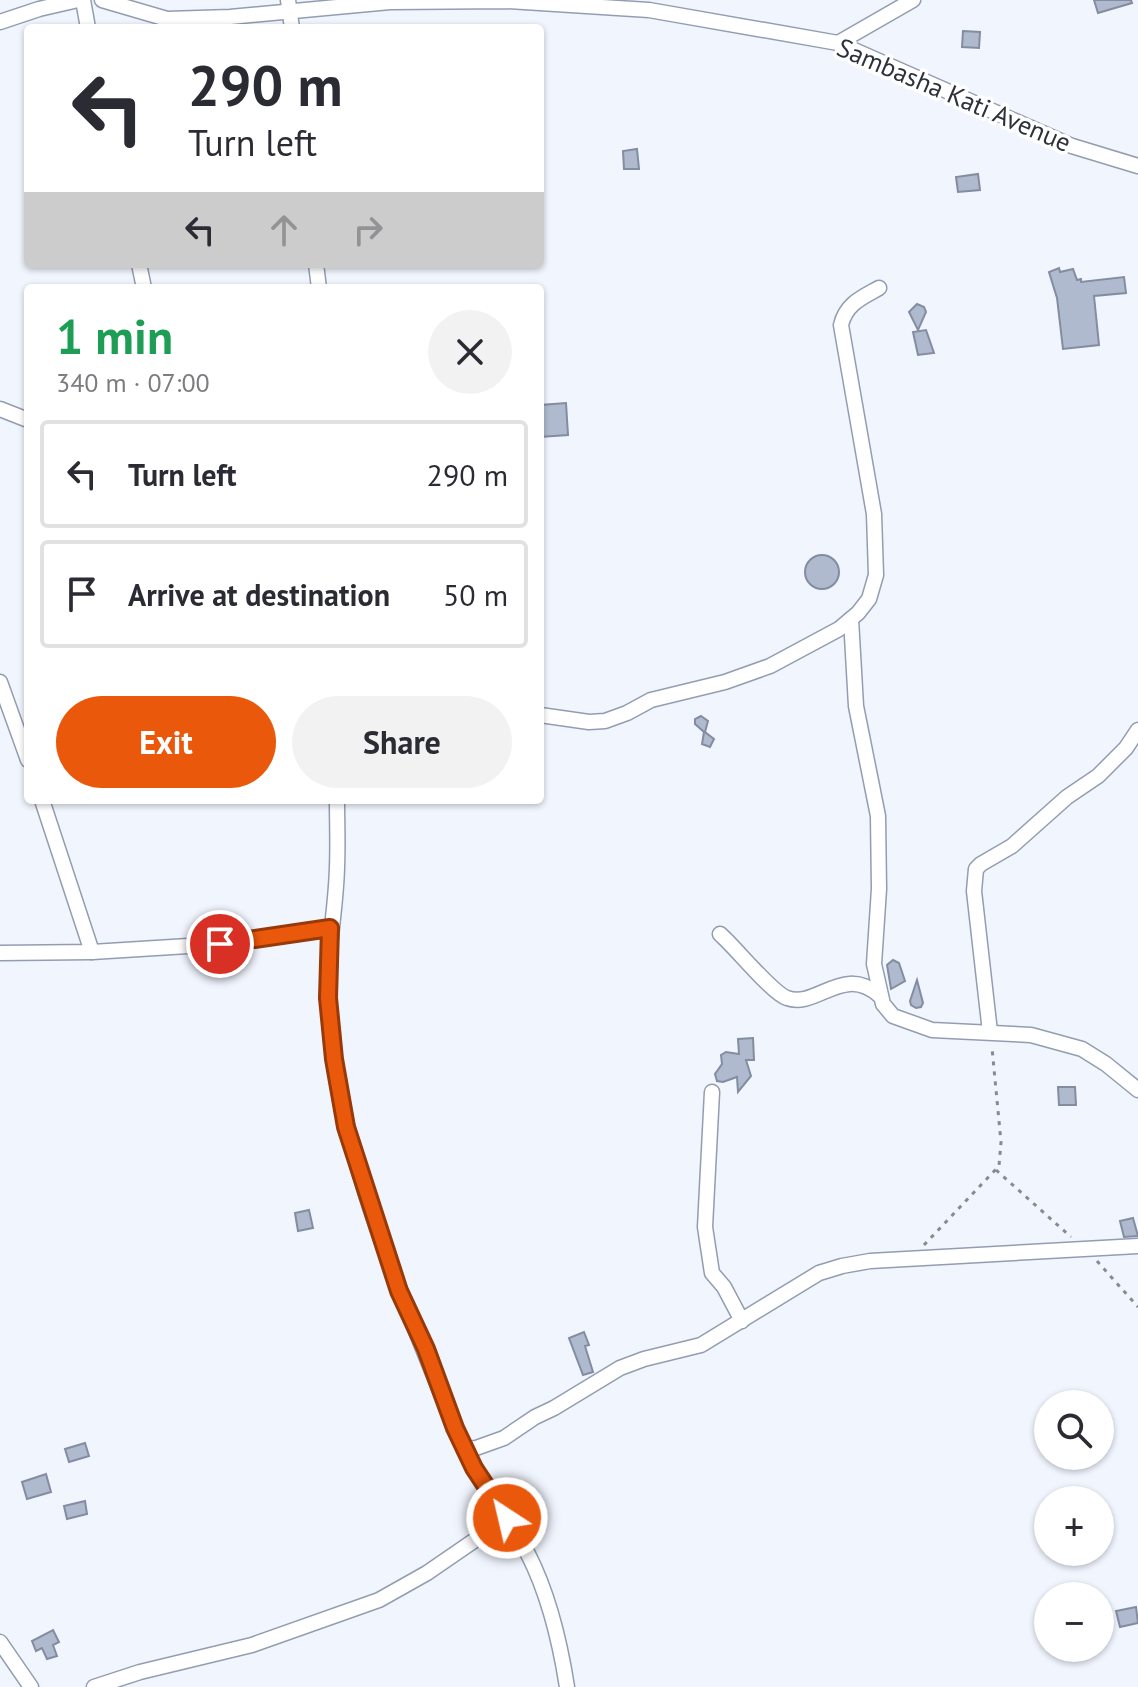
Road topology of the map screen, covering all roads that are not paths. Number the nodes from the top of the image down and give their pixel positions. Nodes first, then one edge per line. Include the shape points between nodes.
1 (81, 0) edge
2 (102, 0) edge
3 (913, 0) edge
4 (290, 5) edge
5 (0, 22) edge
6 (87, 24) edge
7 (838, 43) junction
8 (1138, 166) edge
9 (879, 288) dead end
10 (0, 409) edge
11 (24, 418) edge
12 (851, 619) junction
13 (0, 682) edge
14 (544, 716) edge
15 (1138, 730) edge
16 (24, 749) edge
17 (43, 804) edge
18 (337, 804) edge
19 (330, 928) junction
20 (720, 934) dead end
21 (92, 952) junction
22 (0, 953) edge
23 (880, 996) junction
24 (990, 1032) junction
25 (1138, 1090) edge
26 (712, 1092) dead end
27 (1138, 1246) edge
28 (742, 1321) junction
29 (465, 1449) junction
30 (507, 1518) junction
31 (0, 1642) edge
32 (31, 1687) edge
33 (94, 1687) edge
34 (567, 1687) edge

1 - 5 street
1 - 6 street
2 - 4 street, Sambasha Kati Avenue via 167,19 230,17
3 - 7 street
4 - 7 street, Sambasha Kati Avenue via 507,1 649,10
7 - 8 street, Sambasha Kati Avenue via 1072,146
9 - 12 street via 855,301 841,325 874,514 876,575 869,599
10 - 11 street
12 - 14 street via 770,666 651,700 605,721
12 - 23 street via 856,706 878,816 874,964
13 - 16 street
15 - 24 street via 1098,776 976,869
17 - 21 street
18 - 19 street
19 - 21 street via 220,944
19 - 29 street via 328,998 346,1127 399,1291
20 - 23 street via 788,999 859,983
21 - 22 street
23 - 24 street via 893,1016 909,1023 932,1030
24 - 25 street via 1031,1035 1082,1049
26 - 28 street via 706,1250 712,1273
27 - 28 street via 842,1266 819,1273
28 - 29 street via 701,1345 620,1368 504,1438
29 - 30 street
30 - 33 street via 379,1600 252,1645
30 - 34 street via 549,1606
31 - 32 street

